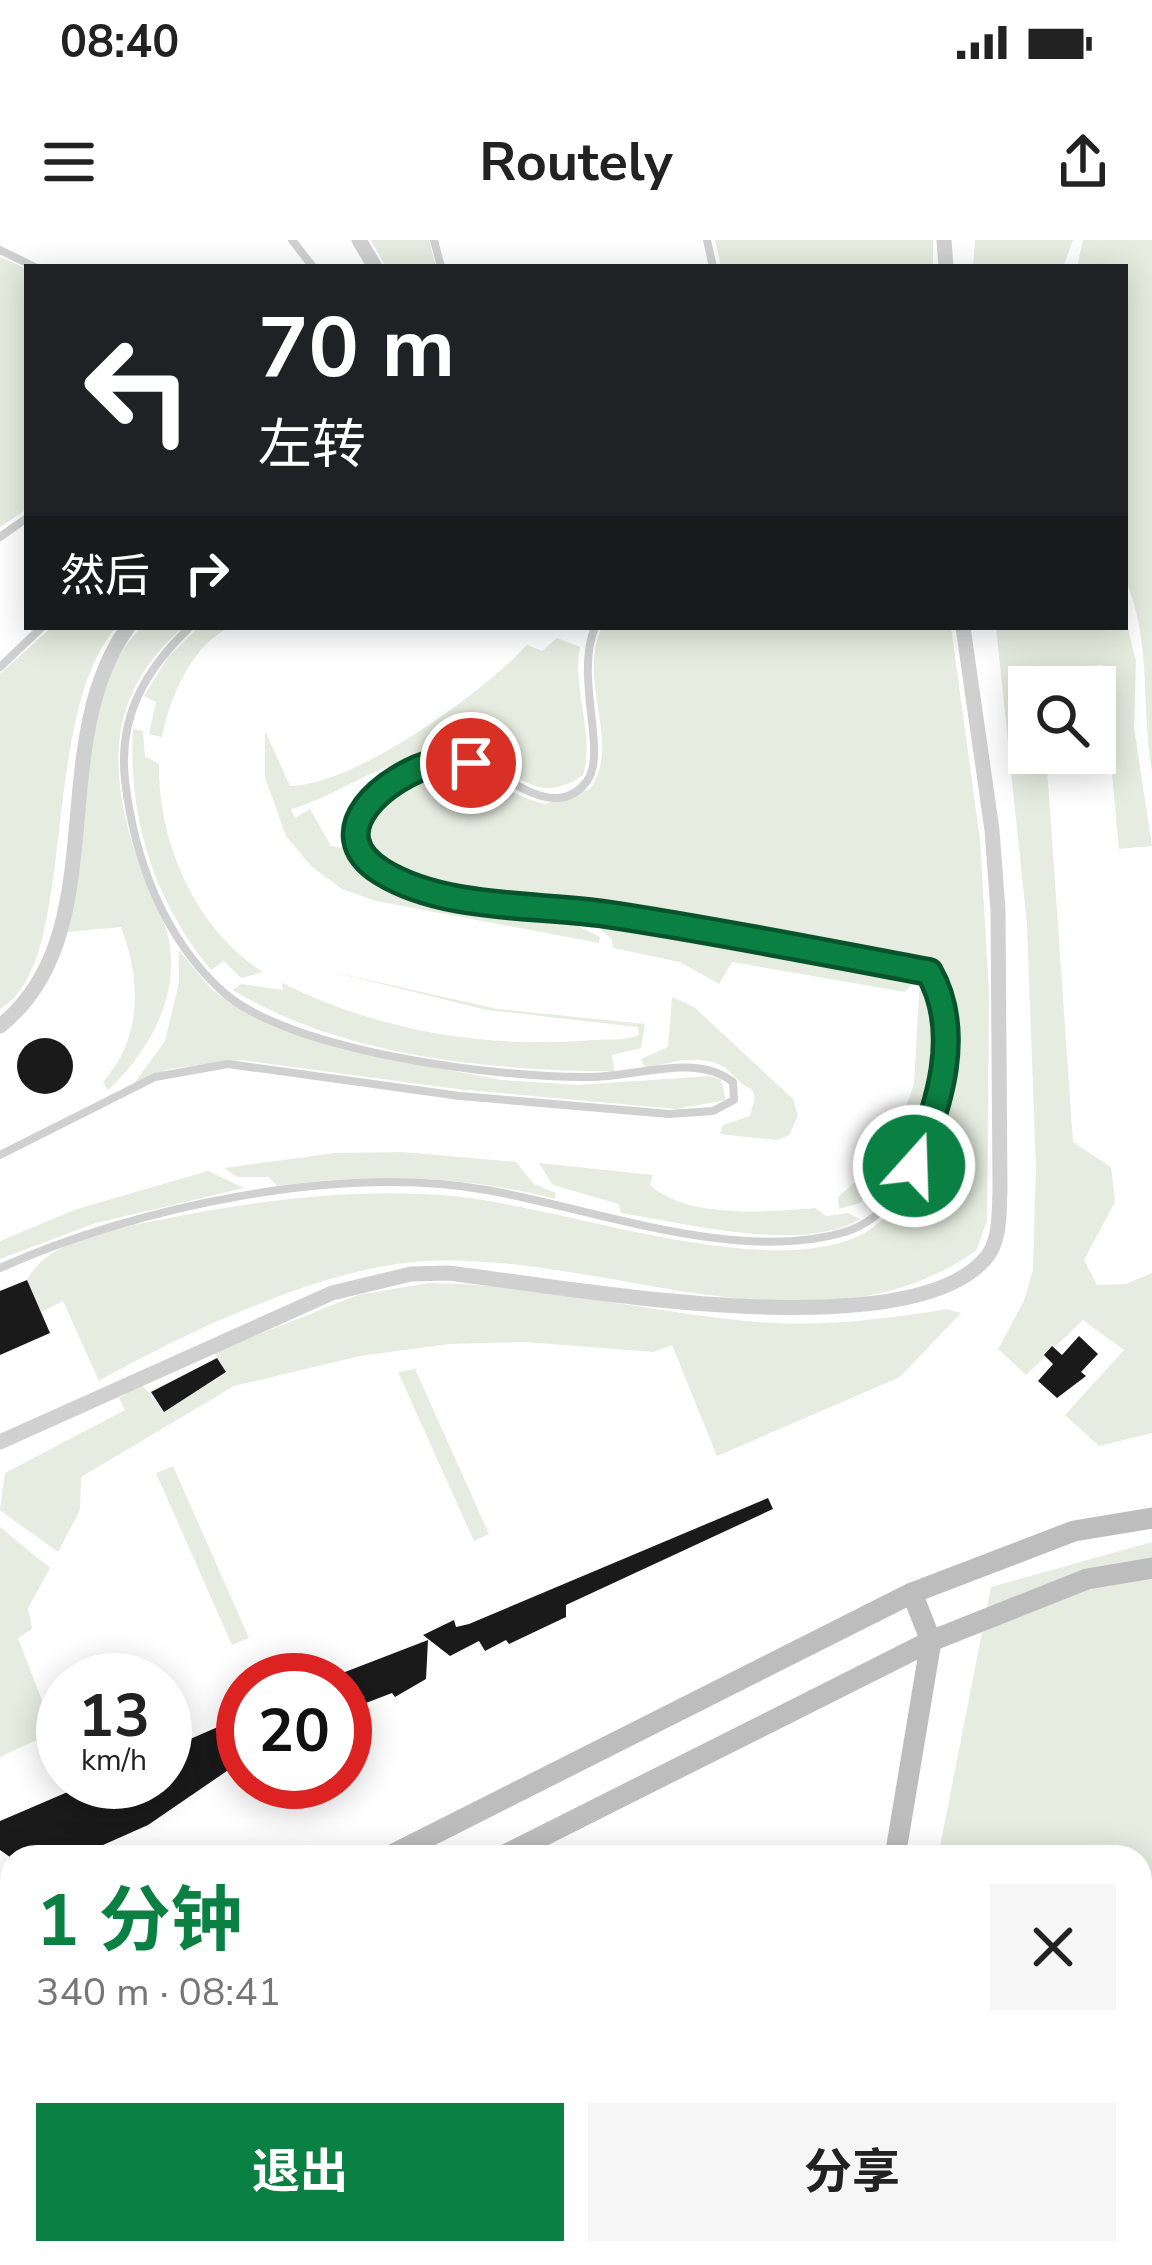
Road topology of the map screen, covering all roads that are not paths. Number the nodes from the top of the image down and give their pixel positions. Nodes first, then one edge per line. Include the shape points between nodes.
1 (292, 240) edge
2 (0, 250) edge
3 (29, 264) edge
4 (311, 264) edge
5 (39, 630) edge
6 (126, 630) edge
7 (187, 630) edge
8 (594, 630) edge
9 (963, 630) edge
10 (0, 667) edge
11 (0, 1026) edge
12 (0, 1155) edge
13 (0, 1268) edge
14 (0, 1442) edge
15 (1152, 1518) edge
16 (1152, 1568) edge
17 (912, 1593) junction
18 (931, 1641) junction
19 (412, 1845) edge
20 (525, 1845) edge
21 (897, 1845) edge

1 - 4 lane
2 - 3 lane
5 - 10 lane
6 - 11 street via 90,705 49,971
7 - 12 lane via 130,708 122,751 146,878 175,934 224,994 340,1044 413,1060 567,1078 717,1070 733,1082 734,1100 713,1112 669,1114 229,1064 155,1077
8 - 13 lane via 584,680 595,753 590,778 574,793 529,793 471,763 438,762 369,799 354,843 384,873 418,888 929,972 941,993 942,1079 914,1166 889,1202 845,1232 765,1239 484,1190 352,1187 259,1194 118,1220
9 - 14 street via 998,910 1000,1189 988,1258 909,1296 769,1312 411,1274 332,1293
15 - 17 street via 1074,1531
16 - 18 street via 1087,1580
17 - 18 street
17 - 19 street
18 - 20 street
18 - 21 street

